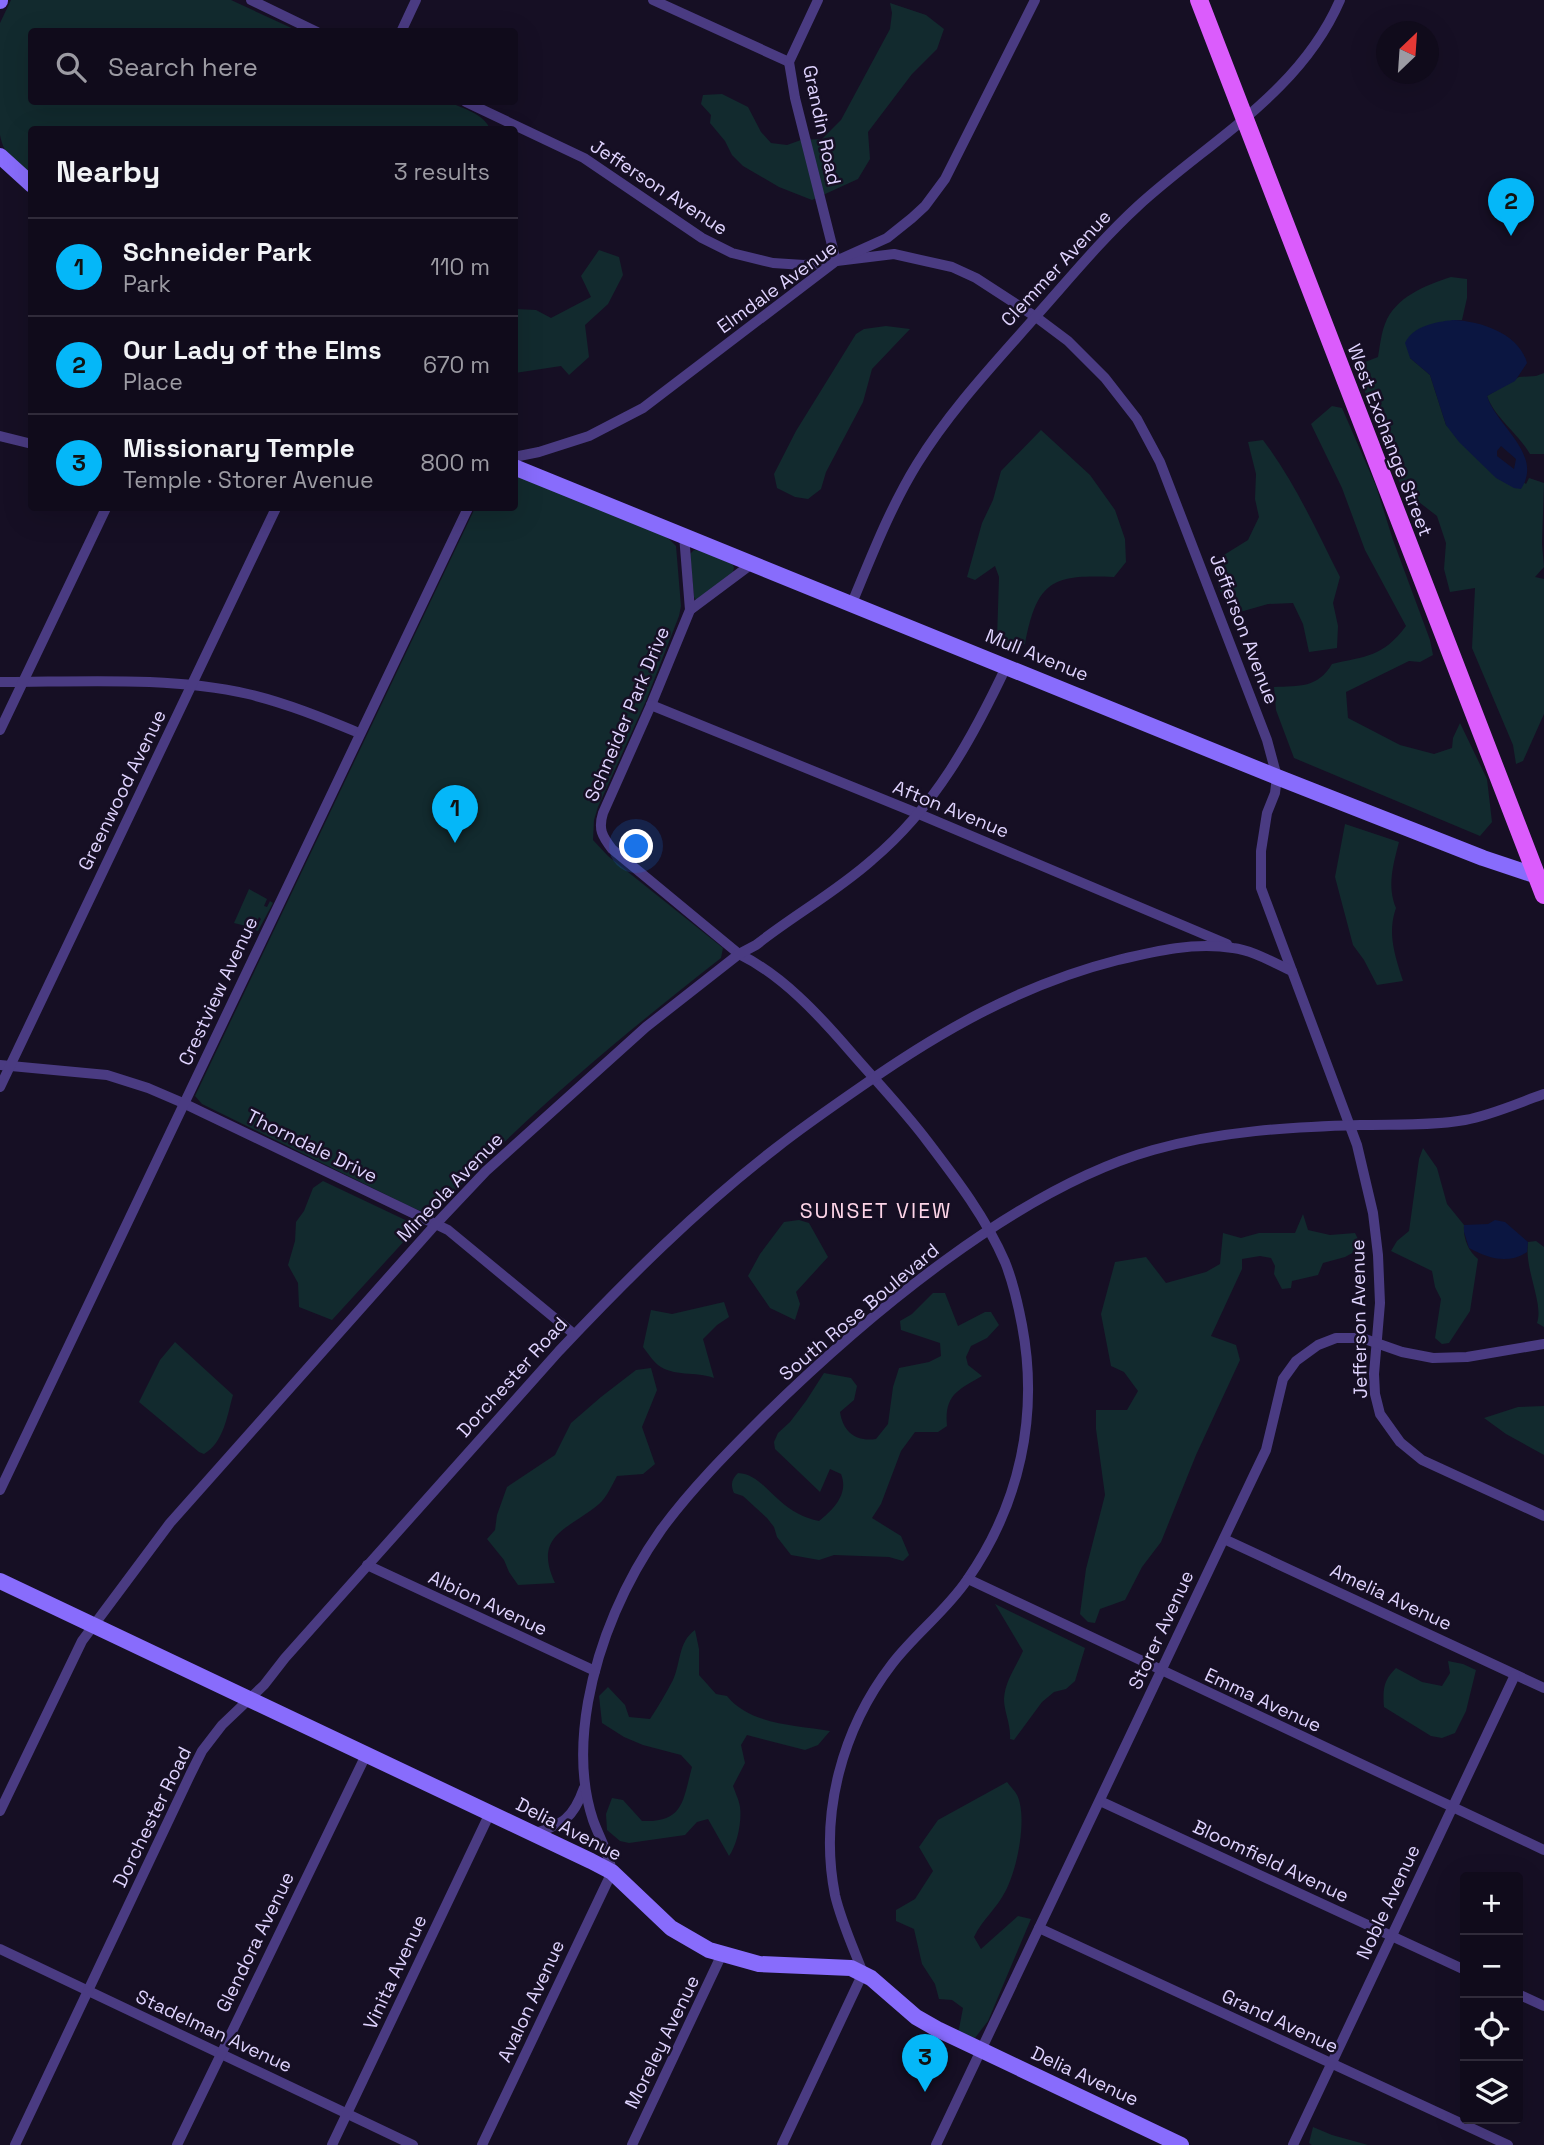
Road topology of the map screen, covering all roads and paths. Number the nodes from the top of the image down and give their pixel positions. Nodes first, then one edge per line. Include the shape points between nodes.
1 (251, 0) edge
2 (416, 0) edge
3 (653, 0) edge
4 (818, 0) edge
5 (1035, 0) edge
6 (1199, 0) edge
7 (1340, 0) edge
8 (309, 28) edge
9 (403, 28) edge
10 (789, 62) junction
11 (472, 105) edge
12 (1244, 119) junction
13 (511, 126) edge
14 (518, 129) edge
15 (0, 156) edge
16 (0, 171) edge
17 (28, 181) edge
18 (28, 183) edge
19 (836, 261) junction
20 (1036, 317) junction
21 (0, 436) edge
22 (28, 443) edge
23 (518, 456) edge
24 (518, 469) edge
25 (105, 511) edge
26 (275, 511) edge
27 (467, 511) edge
28 (684, 535) junction
29 (753, 563) junction
30 (852, 603) junction
31 (690, 610) junction
32 (1007, 665) junction
33 (0, 682) edge
34 (24, 682) junction
35 (191, 686) junction
36 (651, 705) junction
37 (0, 730) edge
38 (359, 733) junction
39 (1277, 777) junction
40 (919, 814) junction
41 (1540, 878) edge
42 (1544, 895) edge
43 (1236, 948) junction
44 (739, 954) junction
45 (1292, 971) junction
46 (5, 1065) edge
47 (874, 1077) junction
48 (0, 1087) edge
49 (1544, 1094) edge
50 (183, 1103) junction
51 (1350, 1126) junction
52 (435, 1225) junction
53 (989, 1231) junction
54 (574, 1334) junction
55 (1544, 1344) edge
56 (1377, 1345) junction
57 (0, 1490) edge
58 (1544, 1516) edge
59 (1224, 1539) junction
60 (367, 1565) junction
61 (968, 1580) junction
62 (0, 1581) edge
63 (92, 1625) junction
64 (595, 1671) junction
65 (1161, 1672) junction
66 (1515, 1675) junction
67 (1544, 1688) edge
68 (249, 1699) junction
69 (366, 1755) junction
70 (585, 1786) junction
71 (1100, 1801) junction
72 (1453, 1807) junction
73 (0, 1811) edge
74 (490, 1813) junction
75 (533, 1834) junction
76 (1544, 1850) edge
77 (612, 1872) junction
78 (1039, 1928) junction
79 (1392, 1936) junction
80 (0, 1949) edge
81 (722, 1954) junction
82 (1460, 1968) edge
83 (863, 1973) junction
84 (88, 1991) junction
85 (1523, 1996) edge
86 (1544, 2007) edge
87 (981, 2050) junction
88 (221, 2053) junction
89 (1331, 2064) junction
90 (346, 2113) junction
91 (15, 2145) edge
92 (177, 2145) edge
93 (331, 2145) edge
94 (413, 2145) edge
95 (482, 2145) edge
96 (632, 2145) edge
97 (782, 2145) edge
98 (936, 2145) edge
99 (1181, 2145) edge
100 (1293, 2145) edge
101 (1508, 2145) edge

1 - 8 street
2 - 9 street
3 - 10 street
4 - 10 street, Grandin Road
5 - 19 street, Elmdale Avenue via 936,193 887,238
6 - 12 main road, West Exchange Street
7 - 12 street, Clemmer Avenue via 1303,62
10 - 19 street, Grandin Road
11 - 13 street, Jefferson Avenue
12 - 20 street, Clemmer Avenue via 1139,206 1079,265
12 - 41 main road, West Exchange Street
14 - 19 street, Jefferson Avenue via 584,158 702,238 732,253 773,263
15 - 17 street
16 - 18 street
19 - 20 street, Jefferson Avenue via 894,254 952,267
19 - 23 street, Elmdale Avenue via 643,408 589,436
20 - 30 street, Clemmer Avenue via 979,380 918,464 878,539
20 - 39 street, Jefferson Avenue via 1105,378 1149,439 1256,711
21 - 22 street
24 - 28 street, Mull Avenue
25 - 34 street
26 - 35 street, Greenwood Avenue
27 - 38 street, Crestview Avenue
28 - 29 street, Mull Avenue
28 - 31 street, Schneider Park Drive
29 - 30 street, Mull Avenue
29 - 31 street, Schneider Park Drive
30 - 32 street, Mull Avenue
31 - 36 street, Schneider Park Drive
32 - 39 street, Mull Avenue
32 - 40 street, Mineola Avenue via 964,752
33 - 34 street
34 - 35 street
34 - 37 street
35 - 38 street via 285,704
35 - 46 street, Greenwood Avenue
36 - 40 street, Afton Avenue
36 - 44 street, Schneider Park Drive via 603,813 600,830 612,849
38 - 50 street, Crestview Avenue
39 - 41 street, Mull Avenue
39 - 45 street, Jefferson Avenue via 1264,826 1260,879
40 - 43 street, Afton Avenue
40 - 44 street, Mineola Avenue via 856,874
41 - 42 main road, West Exchange Street
43 - 45 street, Dorchester Road
43 - 47 street, Dorchester Road via 1194,945 1154,951 1063,976 970,1017
44 - 47 street via 784,985
44 - 52 street, Mineola Avenue via 595,1071 486,1171
45 - 51 street, Jefferson Avenue
46 - 48 street, Greenwood Avenue
46 - 50 street, Thorndale Drive via 107,1076
47 - 53 street via 952,1174
47 - 54 street, Dorchester Road via 727,1188
49 - 51 street, South Rose Boulevard via 1463,1121
50 - 52 street, Thorndale Drive
50 - 57 street, Crestview Avenue
51 - 53 street, South Rose Boulevard via 1256,1130 1154,1150 1061,1187
51 - 56 street, Jefferson Avenue via 1373,1213 1379,1279
52 - 54 street, Thorndale Drive via 448,1230
52 - 63 street, Mineola Avenue via 170,1523
53 - 61 street via 1018,1304 1028,1365 1028,1407 1024,1450 1009,1502
53 - 64 street, South Rose Boulevard via 844,1343 784,1396 694,1489 632,1578
54 - 60 street, Dorchester Road
55 - 56 street, Storer Avenue via 1433,1358
56 - 58 street, Jefferson Avenue via 1375,1394 1380,1414 1400,1442 1422,1460
56 - 59 street, Storer Avenue via 1362,1338 1336,1338 1311,1348 1296,1361 1279,1391 1266,1450
59 - 65 street, Storer Avenue
59 - 66 street, Amelia Avenue
60 - 64 street, Albion Avenue
60 - 68 street, Dorchester Road
61 - 65 street, Emma Avenue
61 - 83 street via 874,1688 840,1769 830,1828 832,1872 839,1910
62 - 63 street, Delia Avenue
63 - 68 street, Delia Avenue
63 - 73 street, Mineola Avenue
64 - 70 street, South Rose Boulevard via 583,1747
65 - 71 street, Storer Avenue
65 - 72 street, Emma Avenue
66 - 67 street, Amelia Avenue
66 - 72 street, Noble Avenue
68 - 69 street, Delia Avenue
68 - 84 street, Dorchester Road via 202,1751
69 - 74 street, Delia Avenue
69 - 88 street, Glendora Avenue
70 - 75 street via 565,1820
70 - 77 street, South Rose Boulevard
71 - 78 street, Storer Avenue
71 - 79 street, Bloomfield Avenue
72 - 76 street, Emma Avenue
72 - 79 street, Noble Avenue
74 - 75 street, Delia Avenue
74 - 90 street, Vinita Avenue
75 - 77 street, Delia Avenue
77 - 81 street, Delia Avenue via 671,1928
77 - 95 street, Avalon Avenue
78 - 87 street, Storer Avenue
78 - 89 street, Grand Avenue
79 - 82 street, Bloomfield Avenue
79 - 89 street, Noble Avenue
80 - 84 street, Stadelman Avenue
81 - 83 street, Delia Avenue via 760,1964 832,1966
81 - 96 street, Moreley Avenue
83 - 87 street, Delia Avenue via 916,2017
83 - 97 street
84 - 88 street, Stadelman Avenue
84 - 91 street, Dorchester Road
85 - 86 street
87 - 98 street, Storer Avenue
87 - 99 street, Delia Avenue
88 - 90 street, Stadelman Avenue
88 - 92 street, Glendora Avenue
89 - 100 street, Noble Avenue
89 - 101 street, Grand Avenue
90 - 93 street, Vinita Avenue
90 - 94 street, Stadelman Avenue

